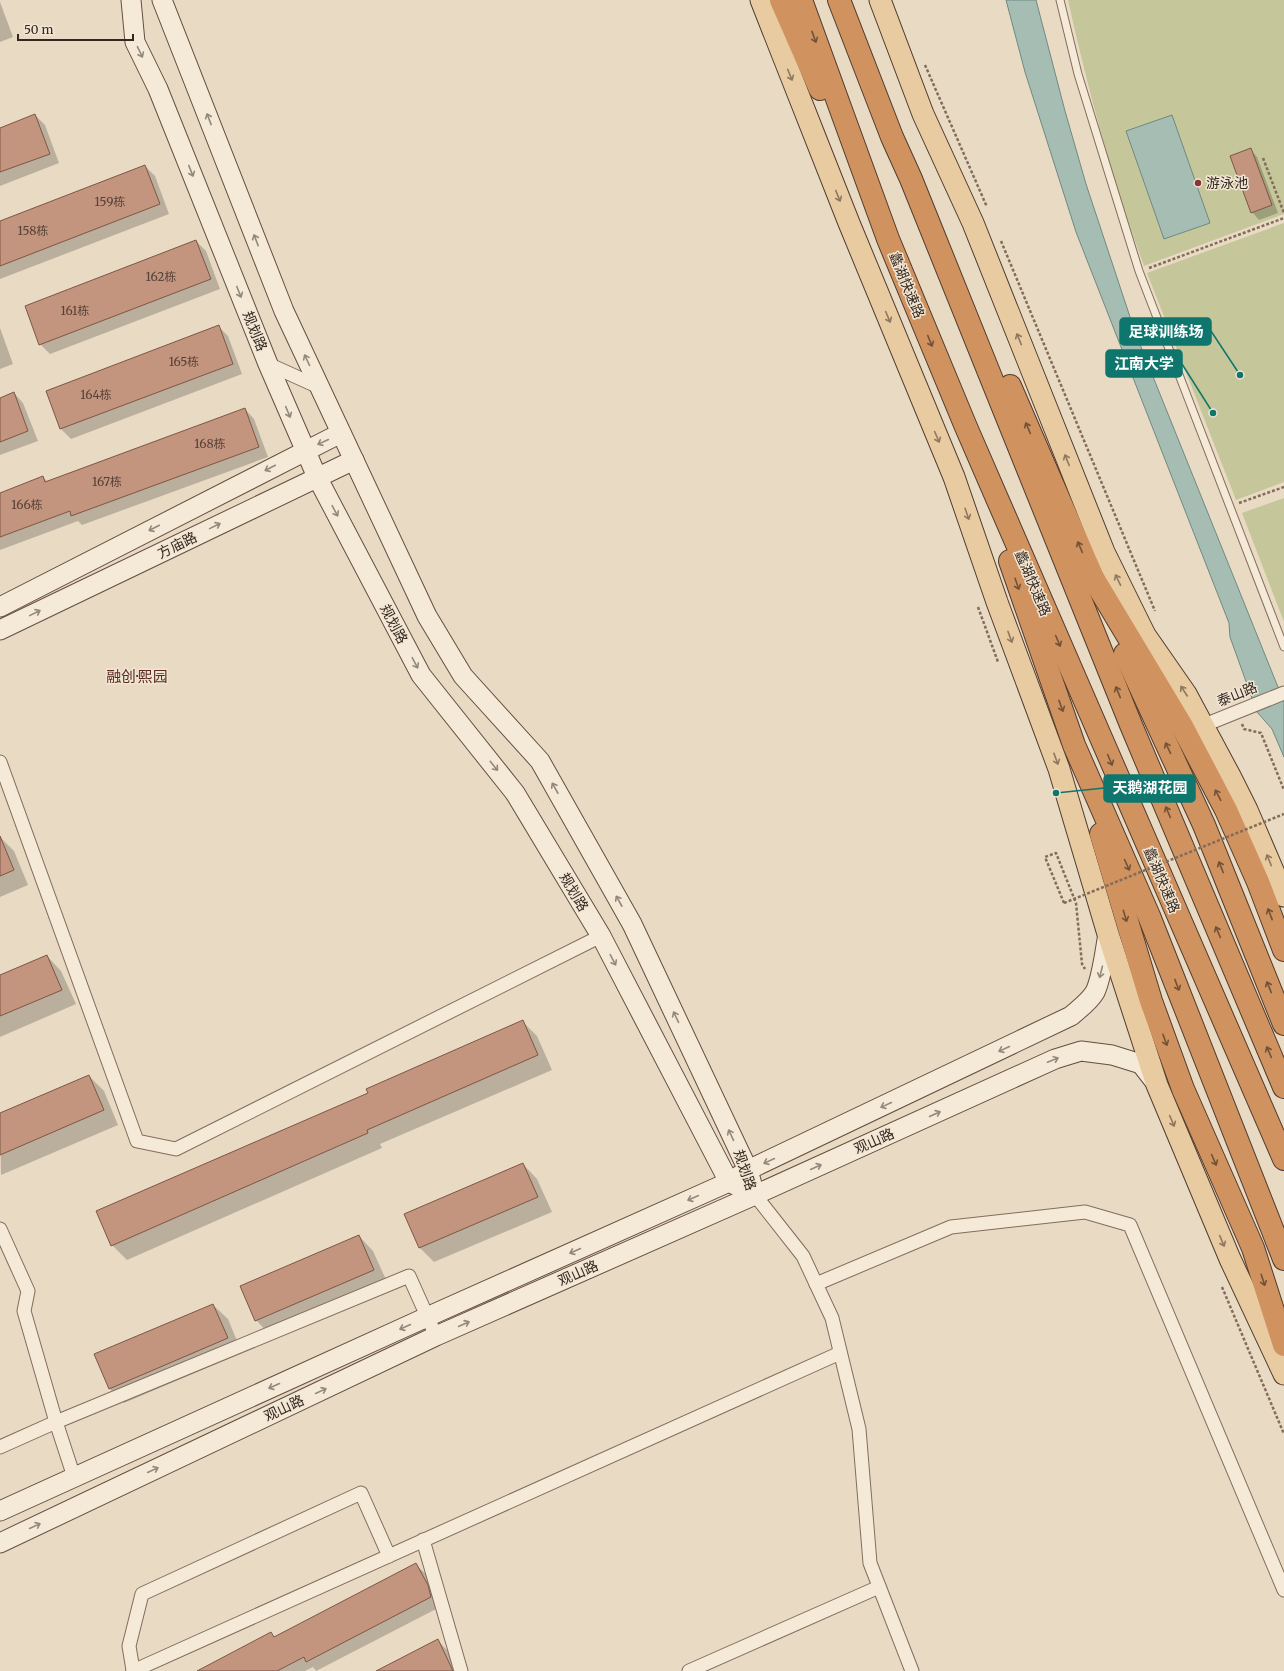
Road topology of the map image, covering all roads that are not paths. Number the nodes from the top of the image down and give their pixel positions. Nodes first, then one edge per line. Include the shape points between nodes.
1 (131, 0) edge
2 (162, 0) edge
3 (761, 0) edge
4 (781, 0) edge
5 (801, 0) edge
6 (839, 0) edge
7 (851, 0) edge
8 (880, 0) edge
9 (1060, 0) edge
10 (892, 137) junction
11 (911, 180) junction
12 (888, 239) junction
13 (268, 364) junction
14 (320, 387) junction
15 (966, 427) junction
16 (341, 433) junction
17 (304, 451) junction
18 (354, 460) junction
19 (317, 477) junction
20 (1093, 578) junction
21 (0, 607) edge
22 (0, 630) edge
23 (1284, 647) edge
24 (1284, 693) edge
25 (1202, 726) junction
26 (1074, 744) junction
27 (0, 762) edge
28 (1284, 896) edge
29 (1108, 934) junction
30 (601, 936) junction
31 (1284, 950) edge
32 (1284, 1024) edge
33 (1157, 1085) junction
34 (1284, 1088) edge
35 (1284, 1159) edge
36 (748, 1170) junction
37 (729, 1182) junction
38 (755, 1195) junction
39 (0, 1229) edge
40 (1284, 1259) edge
41 (816, 1284) junction
42 (427, 1317) junction
43 (436, 1336) junction
44 (1284, 1345) edge
45 (840, 1353) junction
46 (1284, 1374) edge
47 (56, 1422) junction
48 (0, 1447) edge
49 (74, 1477) junction
50 (0, 1511) edge
51 (423, 1540) junction
52 (0, 1542) edge
53 (389, 1556) junction
54 (879, 1587) junction
55 (1284, 1590) edge
56 (133, 1671) edge
57 (461, 1671) edge
58 (689, 1671) edge
59 (912, 1671) edge

1 -> 13 street, 规划路 via 135,42 158,90
14 -> 2 street, 规划路 via 284,311
3 -> 29 main road via 849,223 954,477 1059,769
4 - 12 highway
5 -> 12 highway, 蠡湖快速路
6 - 10 highway
7 - 10 highway
25 -> 8 main road via 1186,694 1146,635 1104,552 973,224 923,114
9 - 23 lane via 1078,74 1139,271
10 - 11 highway
20 -> 11 highway via 961,270
34 -> 11 highway via 1131,725
12 -> 15 highway, 蠡湖快速路
13 - 14 street
13 -> 17 street, 规划路
14 - 16 street, 规划路
15 -> 26 highway via 1016,580
15 -> 35 highway, 蠡湖快速路
16 -> 17 street, 方庙路
16 - 18 street, 规划路
17 - 19 street, 规划路
17 -> 21 street, 方庙路
18 - 19 street, 方庙路
36 -> 18 street, 规划路 via 632,924 540,761 463,676 427,616
22 -> 19 street, 方庙路
19 -> 30 street, 规划路 via 421,675 516,793
31 -> 20 highway via 1258,882 1226,810 1183,728
32 -> 20 highway via 1204,826 1122,648
24 - 25 street, 泰山路
28 -> 25 main road via 1247,810
26 -> 40 highway via 1149,916
26 -> 44 highway via 1151,1001 1183,1089 1253,1248
27 - 30 street via 137,1141 176,1149
29 - 33 main road
29 -> 36 street, 观山路 via 1095,992 1071,1016
30 -> 37 street, 规划路
38 -> 33 street, 观山路 via 1056,1059 1081,1051 1112,1055 1141,1064
33 -> 46 main road via 1230,1259
36 - 37 street, 观山路
36 - 38 street, 规划路
37 - 38 street, 规划路
37 -> 42 street, 观山路
38 - 41 street via 803,1256
43 -> 38 street, 观山路
39 - 47 street via 28,1290 24,1311
41 - 45 street via 832,1318
41 - 55 street via 951,1227 1085,1212 1130,1225
42 - 43 street
42 - 47 street via 409,1276
42 -> 49 street, 观山路
52 -> 43 street, 观山路
45 - 51 street
45 - 54 street via 859,1429 870,1563
47 - 48 street
47 - 49 street
49 - 50 street, 观山路
51 - 53 street
51 - 57 street
53 - 56 street
53 - 56 street via 361,1494 142,1594 129,1646
54 - 58 street
54 - 59 street

